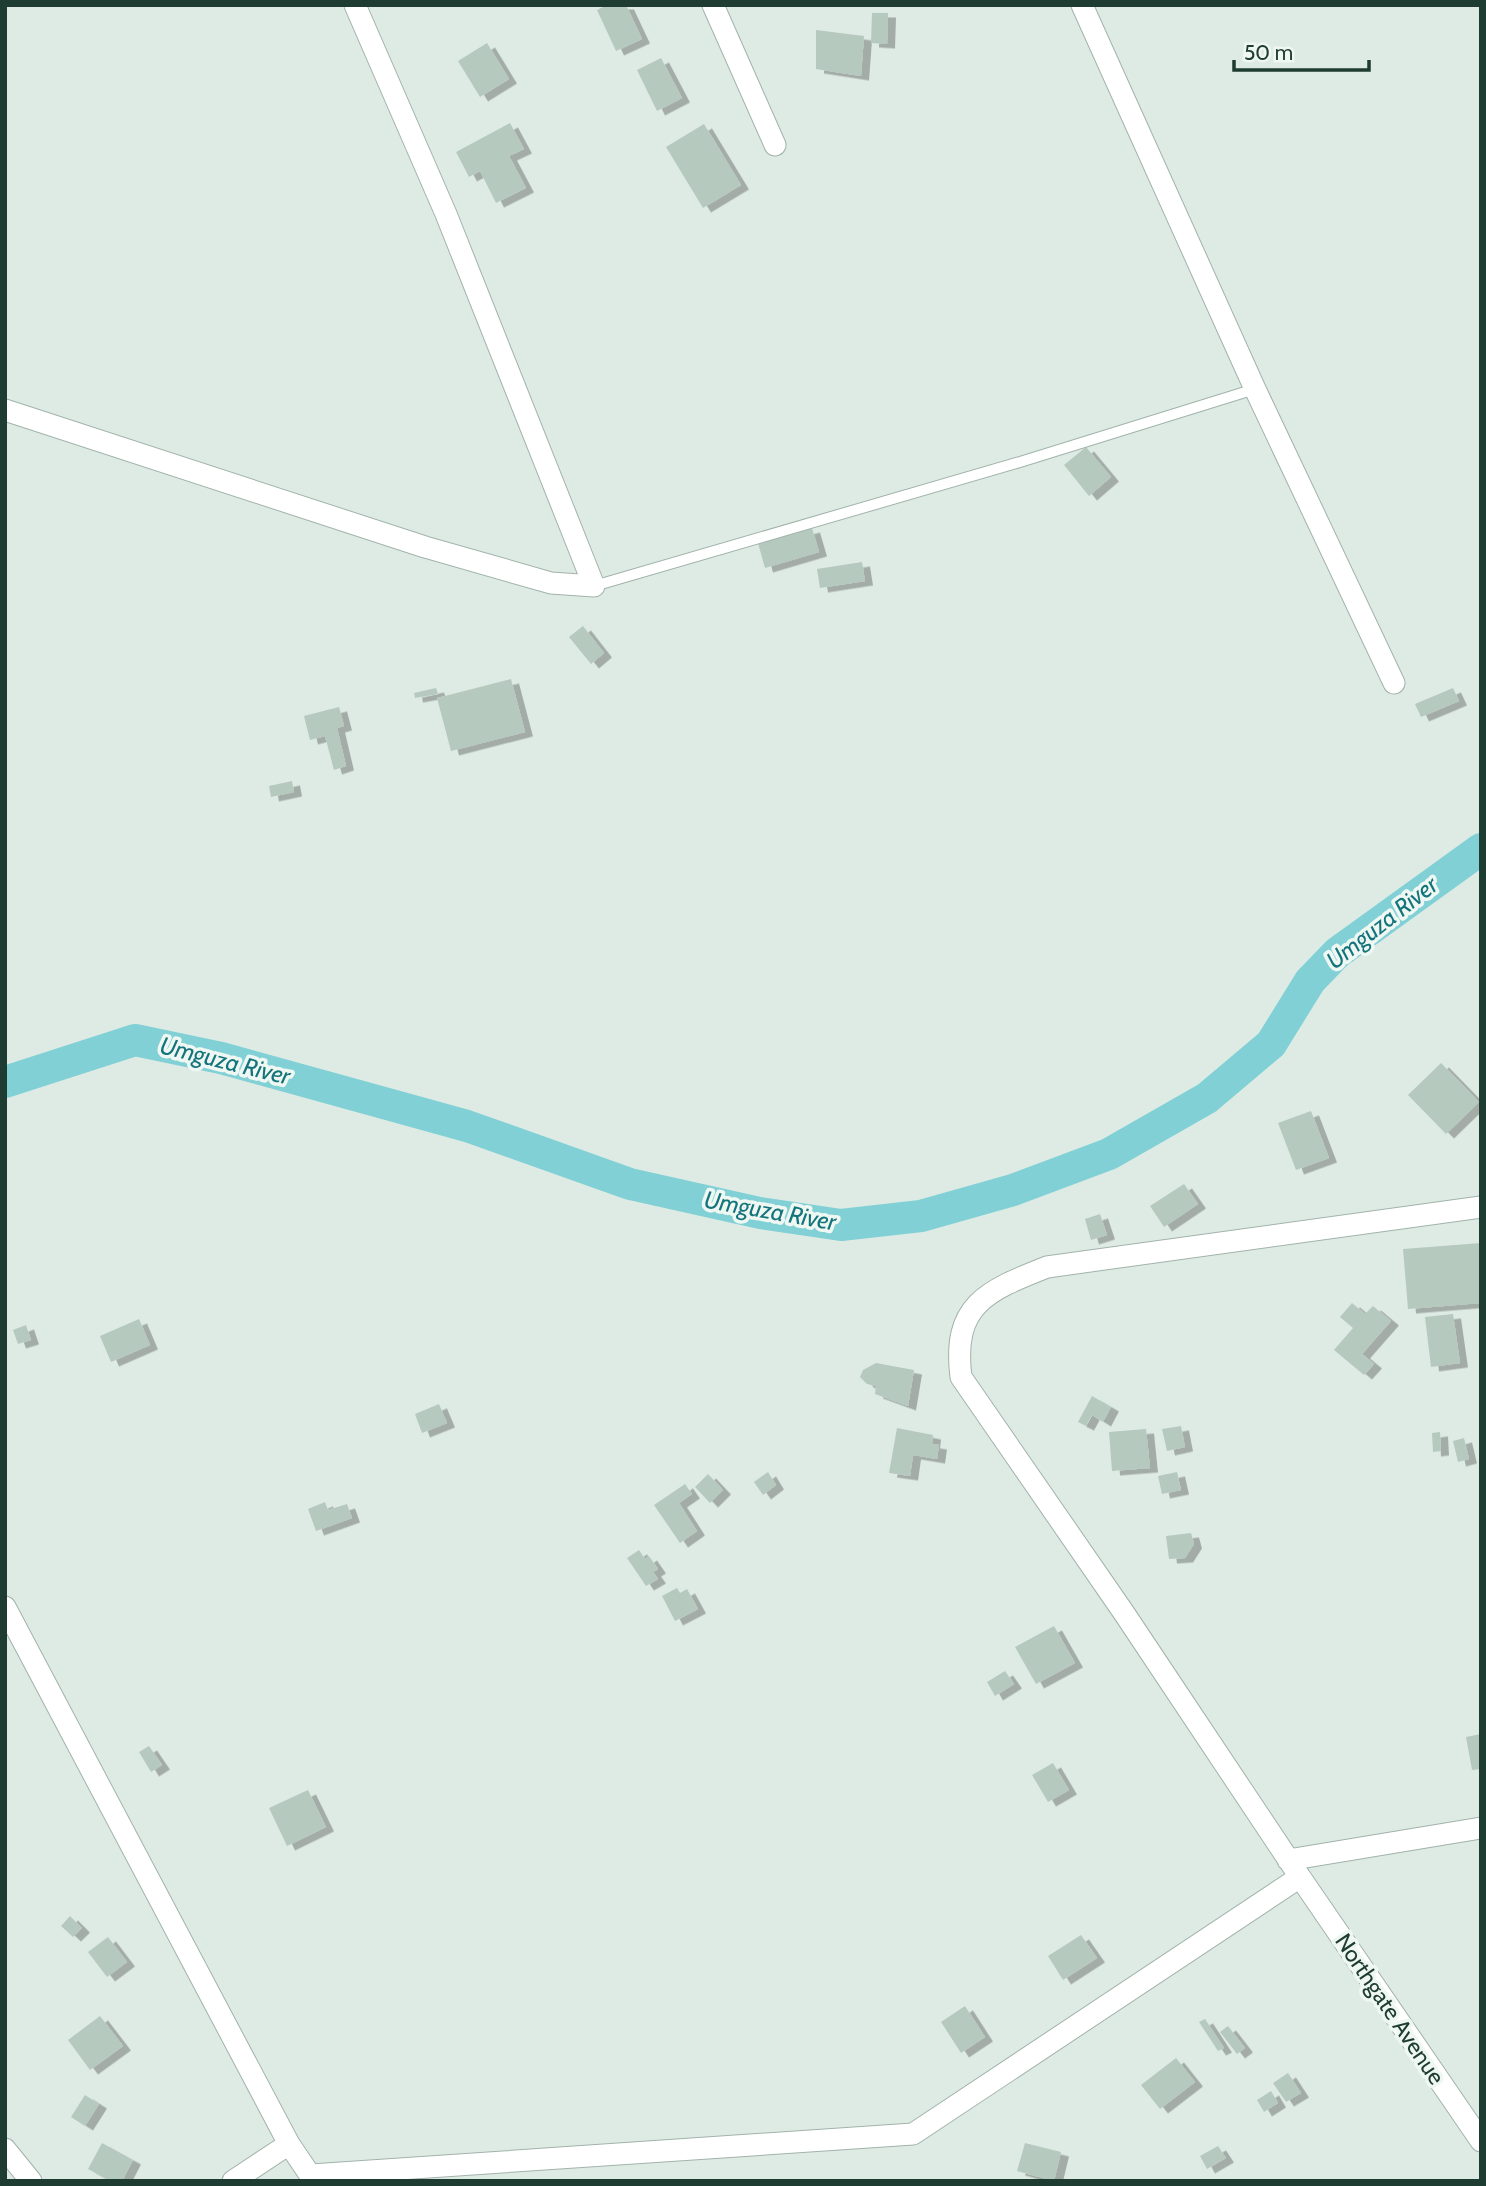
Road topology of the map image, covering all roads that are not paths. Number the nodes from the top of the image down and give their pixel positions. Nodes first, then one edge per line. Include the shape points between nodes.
1 (355, 5) edge
2 (713, 5) edge
3 (1082, 5) edge
4 (775, 145) dead end
5 (1255, 389) junction
6 (5, 410) edge
7 (594, 586) junction
8 (1394, 683) dead end
9 (1481, 1207) edge
10 (5, 1606) edge
11 (1481, 1828) edge
12 (1294, 1869) junction
13 (1481, 2141) edge
14 (289, 2144) junction
15 (5, 2149) edge
16 (312, 2178) edge
17 (31, 2181) edge
18 (233, 2181) edge

1 - 7 street via 446,214
2 - 4 street
3 - 5 street
5 - 7 lane via 1020,463
5 - 8 street
6 - 7 street via 425,547 551,583
9 - 12 street, Northgate Avenue via 1047,1268 989,1294 967,1315 962,1328 957,1349 961,1377
10 - 14 street
11 - 12 street
12 - 13 street, Northgate Avenue
12 - 16 street via 913,2134
14 - 16 street
14 - 18 street
15 - 17 street

